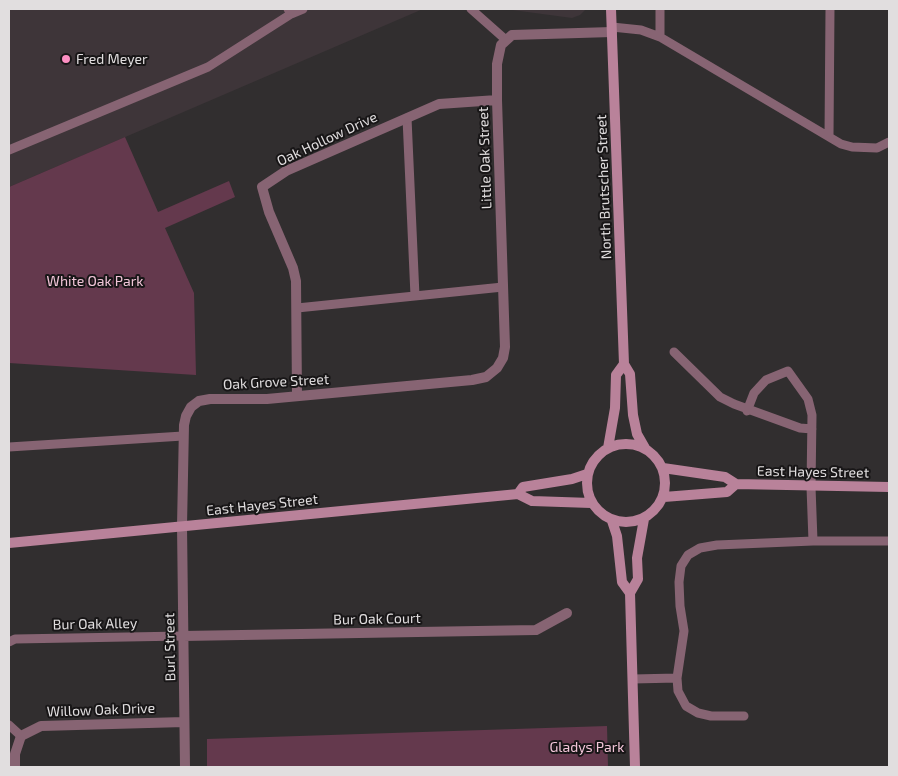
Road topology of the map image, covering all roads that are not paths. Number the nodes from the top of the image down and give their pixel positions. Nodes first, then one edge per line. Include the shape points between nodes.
1 (303, 9) edge
2 (472, 9) edge
3 (611, 9) edge
4 (660, 9) edge
5 (830, 9) edge
6 (289, 11) edge
7 (612, 29) junction
8 (660, 37) junction
9 (506, 40) junction
10 (497, 100) junction
11 (407, 118) junction
12 (828, 136) junction
13 (889, 142) edge
14 (9, 150) edge
15 (504, 287) junction
16 (415, 296) junction
17 (297, 308) junction
18 (674, 352) dead end
19 (624, 364) junction
20 (486, 377) joint
21 (297, 396) junction
22 (746, 411) junction
23 (812, 429) junction
24 (183, 436) junction
25 (9, 447) edge
26 (608, 448) junction
27 (645, 448) junction
28 (663, 468) junction
29 (587, 474) junction
30 (736, 484) junction
31 (811, 487) junction
32 (889, 487) edge
33 (518, 494) junction
34 (664, 497) junction
35 (592, 503) junction
36 (644, 519) junction
37 (612, 521) junction
38 (182, 526) junction
39 (813, 541) junction
40 (889, 541) edge
41 (9, 544) edge
42 (630, 593) junction
43 (567, 613) dead end
44 (183, 636) junction
45 (9, 642) edge
46 (677, 678) junction
47 (633, 680) junction
48 (744, 716) dead end
49 (184, 722) junction
50 (9, 724) edge
51 (21, 736) junction
52 (15, 767) edge
53 (185, 767) edge
54 (635, 767) edge

1 - 6 lane
2 - 9 lane
3 - 7 street, North Brutscher Street
4 - 8 lane
5 - 12 lane
6 - 14 lane via 208,67
7 - 8 lane via 641,30
7 - 9 street via 531,33 512,35
7 - 19 street, North Brutscher Street
8 - 12 lane
9 - 10 street, Little Oak Street via 501,45 497,64
10 - 11 street, Oak Hollow Drive via 439,104
10 - 15 street, Little Oak Street
11 - 16 lane
11 - 17 street, Oak Hollow Drive via 286,171 262,187 293,268
12 - 13 lane via 852,147 877,148
15 - 16 lane
15 - 20 street, Little Oak Street via 503,358
16 - 17 lane
17 - 21 street, Oak Hollow Drive
18 - 22 lane via 720,397
19 - 26 street, North Brutscher Street via 616,375 615,408
19 - 27 street, North Brutscher Street via 630,374 637,434
20 - 21 street, Oak Grove Street
21 - 24 street, Oak Grove Street via 200,401 186,416
22 - 23 lane
22 - 23 lane via 754,393 766,380 788,372 808,399
23 - 31 lane
24 - 25 lane
24 - 38 street, Oak Grove Street
26 - 27 street via 633,444
26 - 29 street via 592,462
27 - 28 street
28 - 30 street, East Hayes Street via 725,477
28 - 34 street
29 - 33 street, East Hayes Street via 523,487
29 - 35 street via 586,488
30 - 31 street, East Hayes Street
30 - 34 street, East Hayes Street via 727,492
31 - 32 street, East Hayes Street
31 - 39 lane
33 - 35 street, East Hayes Street via 532,501
33 - 38 street, East Hayes Street
34 - 36 street via 655,511
35 - 37 street
36 - 37 street
36 - 42 street via 637,558 638,579
37 - 42 street via 617,536 622,582
38 - 41 street, East Hayes Street
38 - 44 street, Burl Street
39 - 40 lane
39 - 46 lane via 717,546 700,548 688,555 681,566 679,582 684,631
42 - 47 street
43 - 44 street, Bur Oak Court via 536,630
44 - 45 lane, Bur Oak Alley
44 - 49 street, Burl Street
46 - 47 lane
46 - 48 lane via 678,691 686,706 698,713
47 - 54 street
49 - 51 street, Willow Oak Drive via 41,726
49 - 53 street, Burl Street
50 - 51 lane
51 - 52 street

